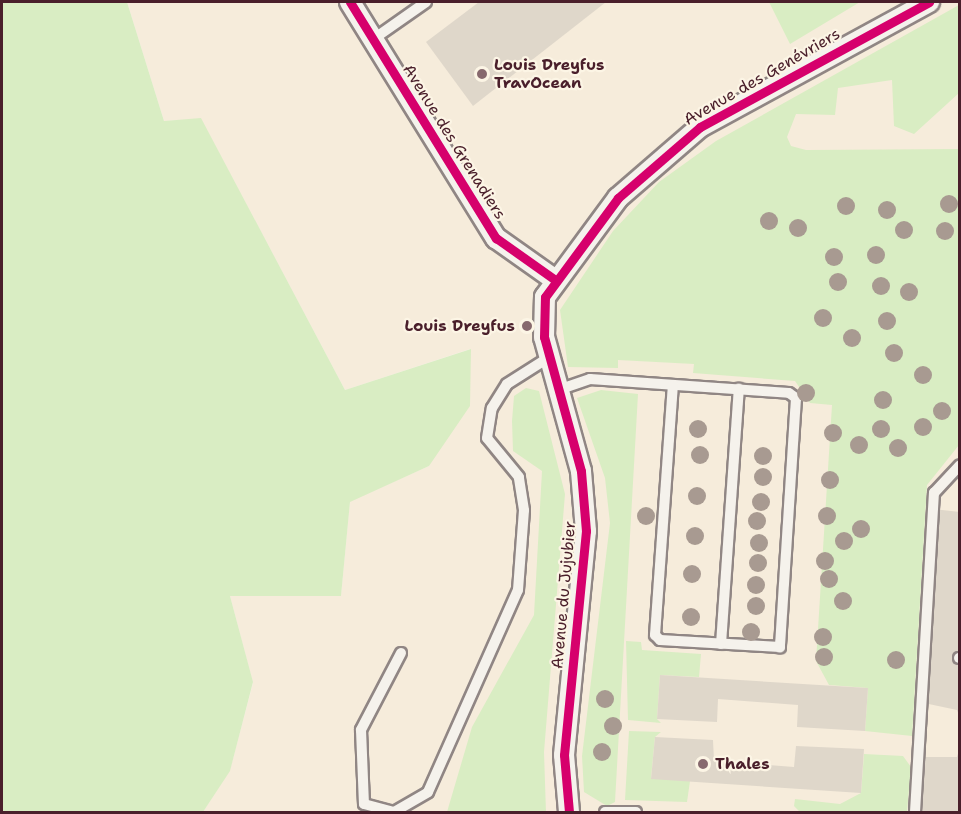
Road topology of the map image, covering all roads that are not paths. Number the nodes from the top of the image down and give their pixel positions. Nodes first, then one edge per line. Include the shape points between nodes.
1 (350, 2) edge
2 (426, 2) edge
3 (929, 2) edge
4 (372, 40) junction
5 (554, 279) junction
6 (548, 358) junction
7 (673, 386) junction
8 (739, 389) junction
9 (555, 391) junction
10 (960, 465) edge
11 (722, 644) junction
12 (401, 653) dead end
13 (569, 813) edge
14 (605, 813) edge
15 (636, 813) edge
16 (915, 813) edge

1 - 4 street, Avenue des Grenadiers
2 - 4 lane
3 - 5 street, Avenue des Genévriers via 700,127 618,198
4 - 5 street, Avenue des Grenadiers via 496,238
5 - 6 street, Avenue du Jujubier via 542,317
6 - 9 street, Avenue du Jujubier
6 - 12 lane via 507,384 492,408 487,438 519,477 524,510 518,590 428,792 394,812 364,804 361,730
7 - 8 lane
7 - 9 lane via 590,379
7 - 11 lane via 655,635 660,640
8 - 11 lane
8 - 11 lane via 789,393 799,405 784,643 780,647
9 - 13 street, Avenue du Jujubier via 581,471 586,531 564,755
10 - 16 lane via 934,493
14 - 15 lane

